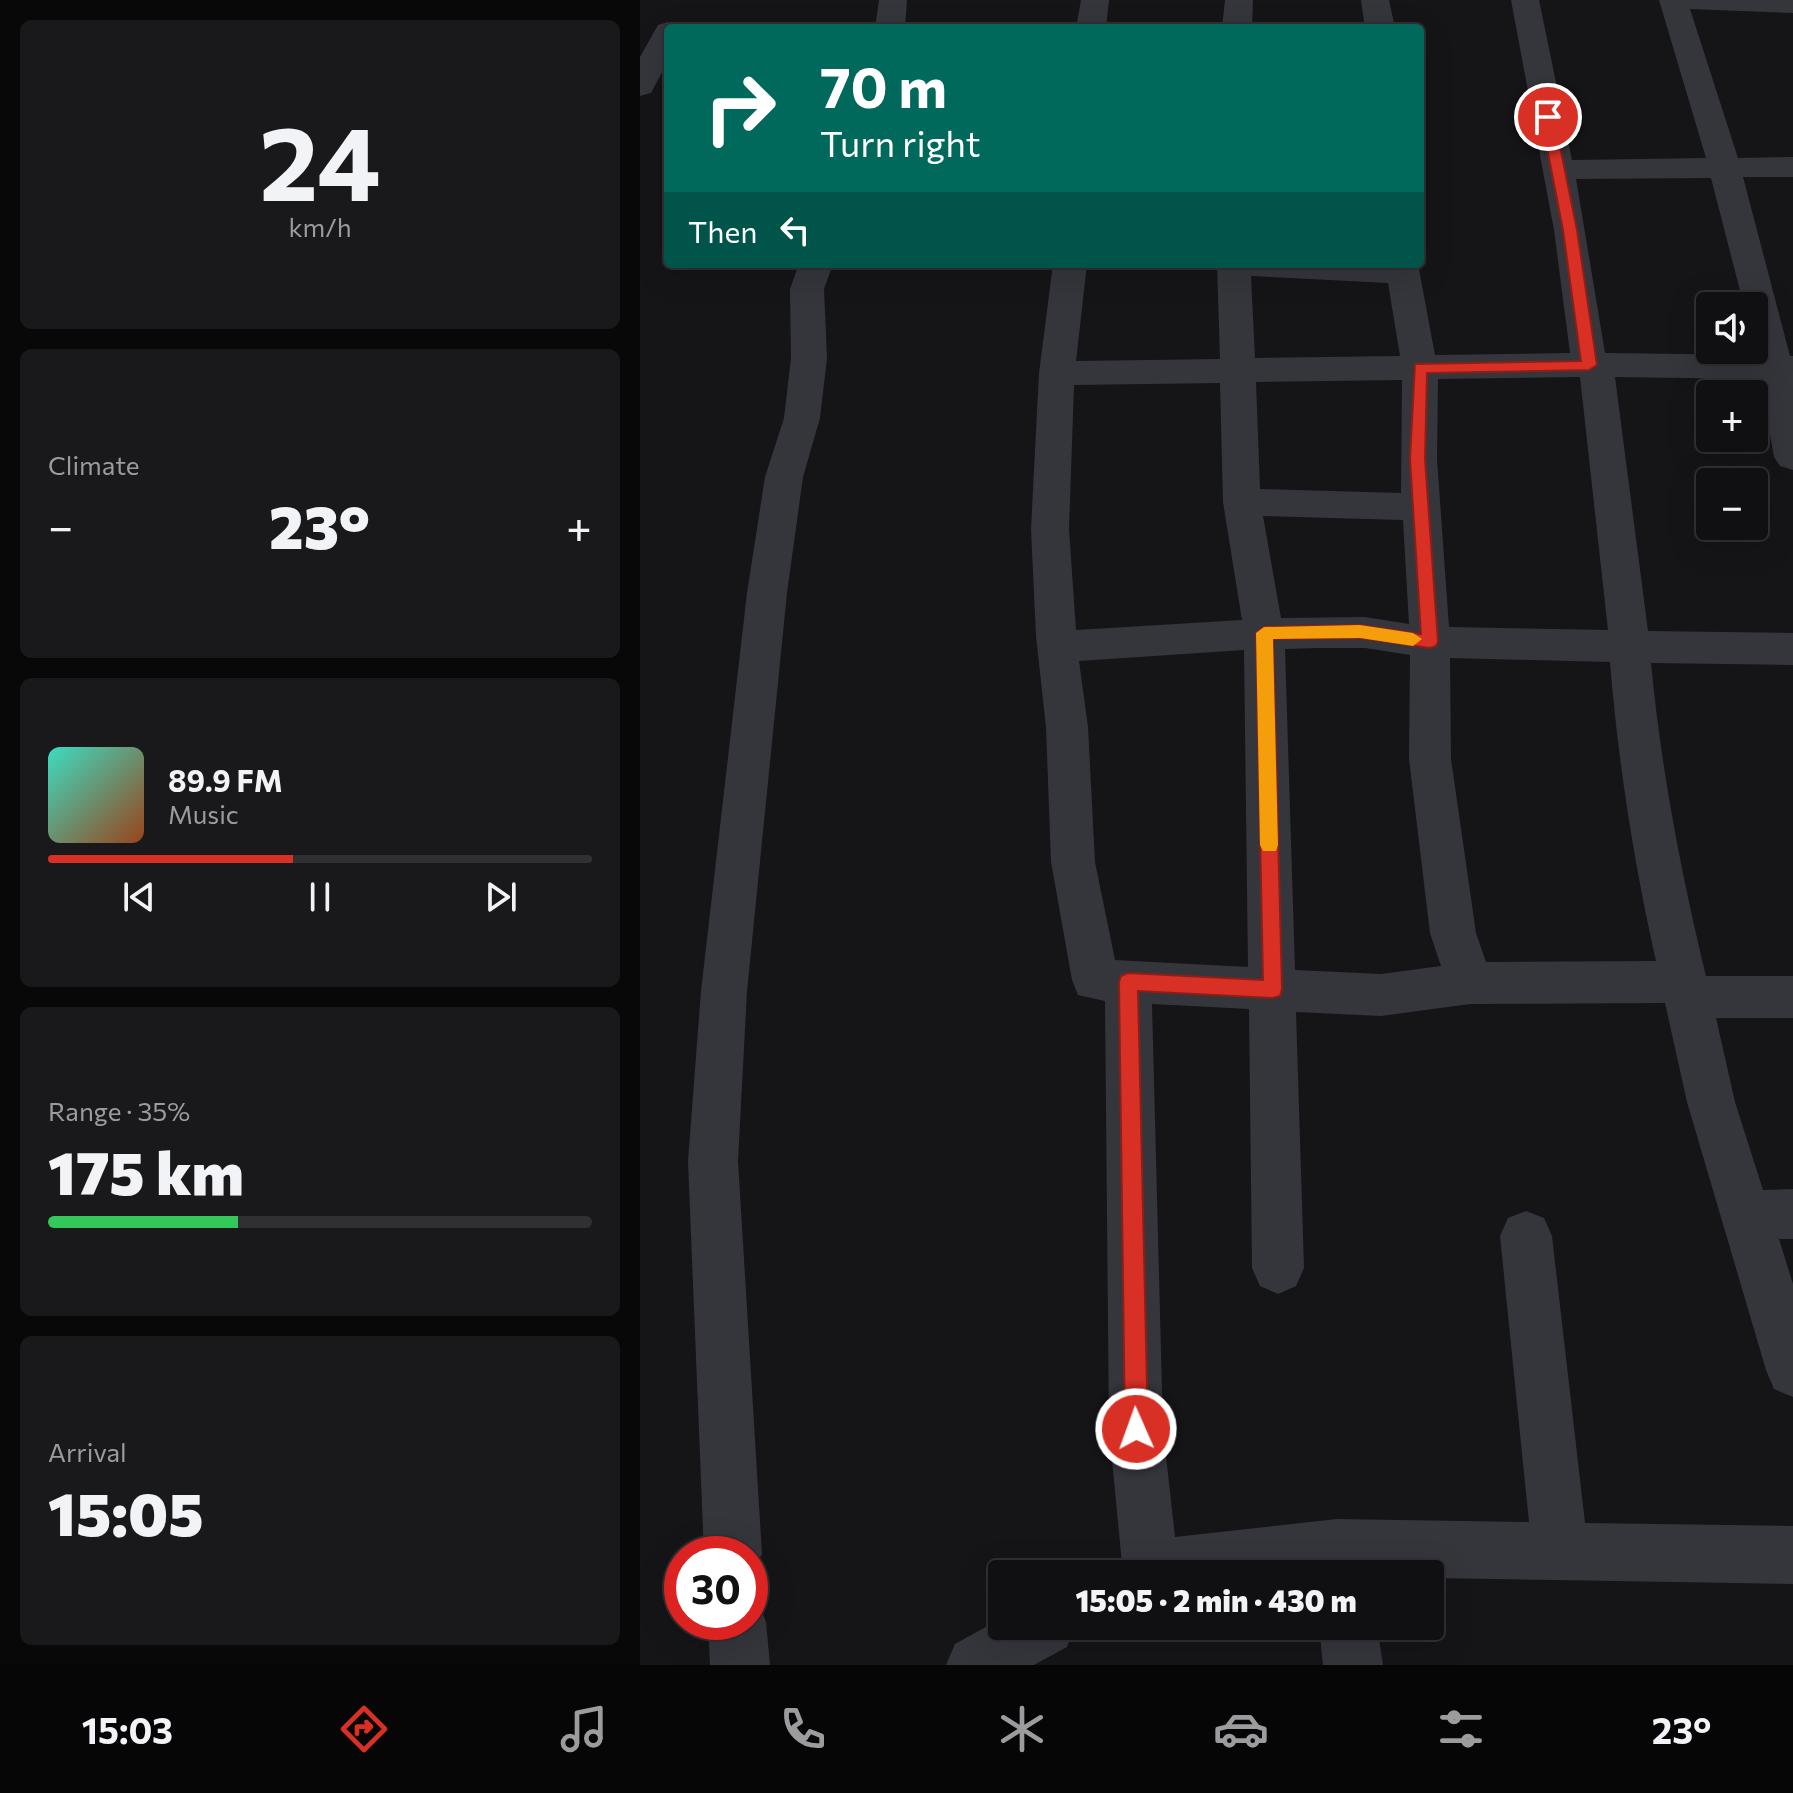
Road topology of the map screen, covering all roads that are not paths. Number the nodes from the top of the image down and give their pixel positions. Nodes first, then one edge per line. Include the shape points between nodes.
1 (683, 0) edge
2 (893, 0) edge
3 (1095, 0) edge
4 (1232, 0) edge
5 (1239, 0) edge
6 (1258, 0) edge
7 (1375, 0) edge
8 (1525, 0) edge
9 (1673, 0) edge
10 (1683, 0) edge
11 (1793, 4) edge
12 (671, 24) edge
13 (890, 24) edge
14 (1092, 24) edge
15 (1237, 24) edge
16 (1379, 24) edge
17 (664, 39) edge
18 (640, 87) edge
19 (1793, 167) edge
20 (1725, 168) junction
21 (1558, 170) junction
22 (815, 268) edge
23 (1070, 268) edge
24 (1234, 268) edge
25 (1401, 268) edge
26 (1593, 365) junction
27 (1420, 368) junction
28 (1785, 368) edge
29 (1240, 369) junction
30 (1057, 373) junction
31 (1793, 457) edge
32 (1242, 502) junction
33 (1421, 507) junction
34 (1264, 633) junction
35 (1430, 642) junction
36 (1057, 647) junction
37 (1630, 648) junction
38 (1793, 649) edge
39 (1128, 982) junction
40 (1470, 983) junction
41 (1273, 989) junction
42 (1686, 989) junction
43 (1793, 997) edge
44 (1769, 1215) edge
45 (1526, 1236) dead end
46 (1278, 1268) dead end
47 (1793, 1370) edge
48 (732, 1536) edge
49 (1560, 1550) junction
50 (1793, 1555) edge
51 (1143, 1560) edge
52 (1359, 1560) edge
53 (738, 1640) edge
54 (1021, 1640) edge
55 (1350, 1640) edge
56 (740, 1665) edge
57 (976, 1665) edge
58 (1353, 1665) edge

1 - 12 street
2 - 13 street
3 - 14 street
4 - 5 street
5 - 6 street
5 - 15 street
7 - 16 street
8 - 21 street
9 - 20 street
10 - 11 street
17 - 18 street
19 - 20 street
20 - 21 street
20 - 28 street
21 - 26 street
22 - 48 street via 807,289 809,358 802,418 784,477 767,593 724,991 713,1161
23 - 30 street
24 - 29 street
25 - 27 street
26 - 27 street
26 - 28 street
26 - 37 street
27 - 29 street
27 - 33 street
28 - 31 street
29 - 30 street
29 - 32 street
30 - 36 street via 1050,529
32 - 33 street
32 - 34 street
33 - 35 street
34 - 35 street via 1360,632
34 - 36 street
34 - 41 street
35 - 37 street
35 - 40 street via 1430,759 1453,933
36 - 39 street via 1067,727 1073,862 1095,980
37 - 38 street
37 - 42 street via 1636,723
39 - 41 street
39 - 51 street
40 - 41 street via 1381,995
40 - 42 street
41 - 46 street
42 - 43 street
42 - 44 street via 1711,1102
44 - 47 street
45 - 49 street
49 - 50 street
49 - 52 street
53 - 56 street
54 - 57 street
55 - 58 street

